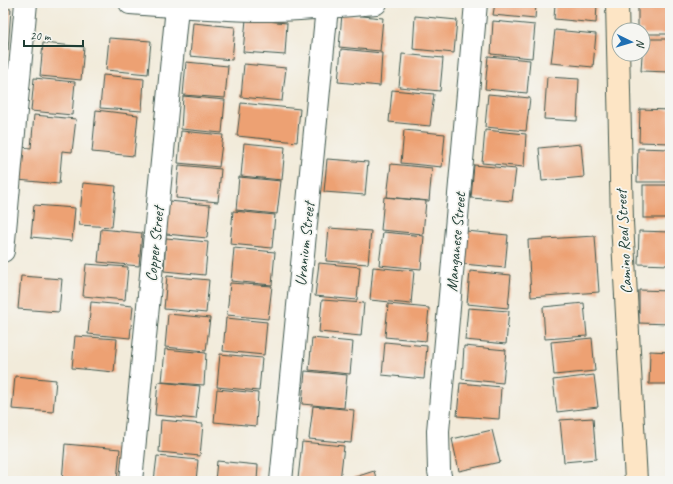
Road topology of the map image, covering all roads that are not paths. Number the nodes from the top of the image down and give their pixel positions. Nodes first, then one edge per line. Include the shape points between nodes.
1 (26, 3) edge
2 (130, 3) edge
3 (376, 3) edge
4 (476, 3) edge
5 (617, 3) edge
6 (177, 7) junction
7 (327, 7) junction
8 (7, 163) edge
9 (3, 251) edge
10 (131, 481) edge
11 (281, 481) edge
12 (441, 481) edge
13 (636, 481) edge

1 - 8 street
2 - 6 street
3 - 7 street
4 - 12 street, Manganese Street via 438,431
5 - 13 street, Camino Real Street via 622,222
6 - 7 street via 258,10
6 - 10 street, Copper Street
7 - 11 street, Uranium Street
8 - 9 street

